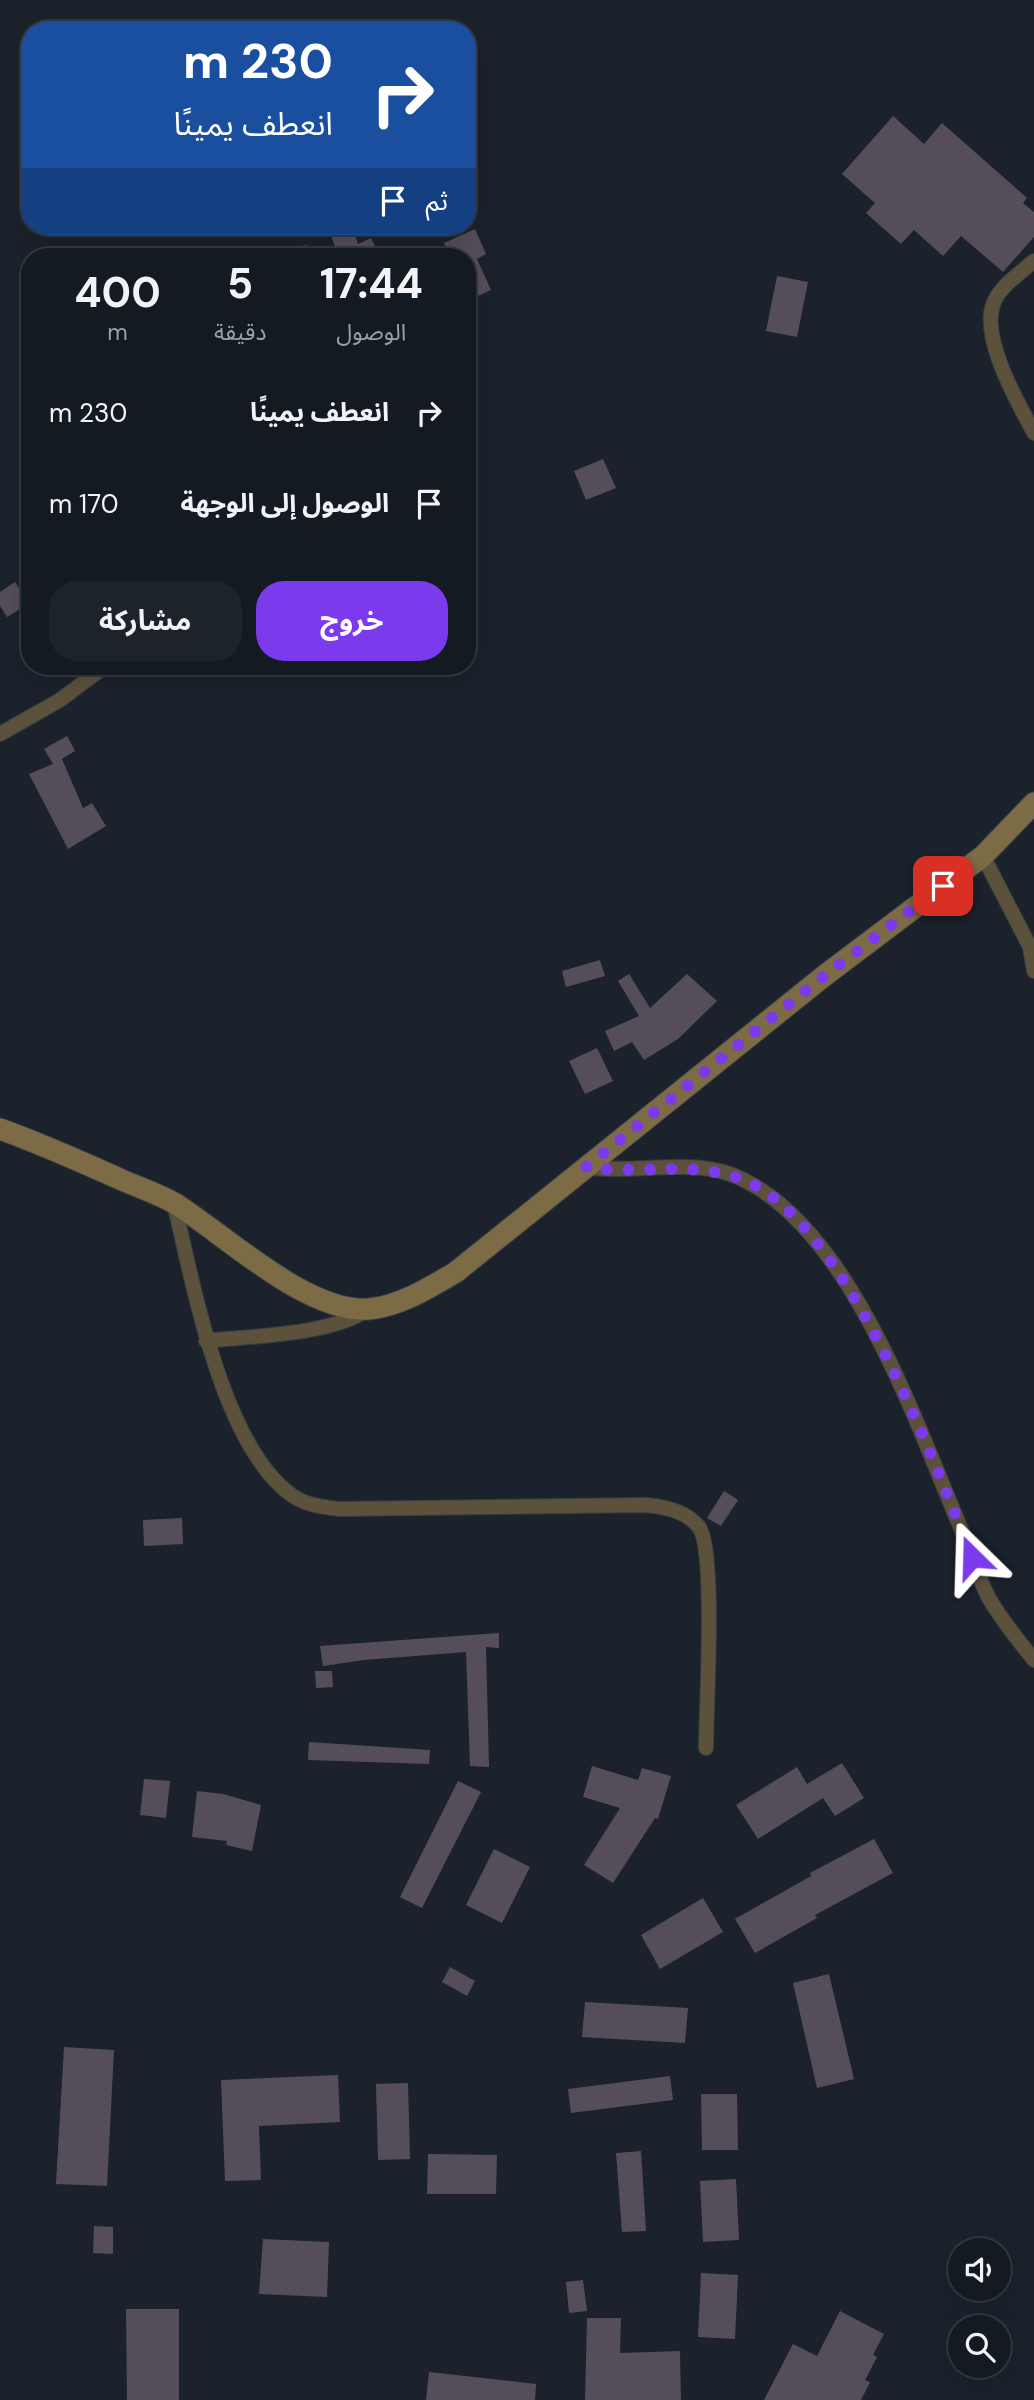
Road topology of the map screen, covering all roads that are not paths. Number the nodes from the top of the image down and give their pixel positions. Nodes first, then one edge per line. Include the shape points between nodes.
1 (1034, 261) edge
2 (1034, 433) edge
3 (93, 675) edge
4 (0, 734) edge
5 (1034, 803) edge
6 (983, 856) junction
7 (1034, 971) edge
8 (0, 1129) edge
9 (586, 1167) junction
10 (174, 1203) junction
11 (368, 1309) junction
12 (206, 1341) junction
13 (1034, 1660) edge
14 (706, 1748) dead end

1 - 2 street via 1002,290 991,321 994,343 1015,399
3 - 4 street
5 - 6 street
6 - 7 street via 1030,947
6 - 9 street via 824,976
8 - 10 street
9 - 11 street via 456,1272 421,1293
9 - 13 street via 622,1171 709,1168 743,1179 776,1201 812,1235 845,1280 873,1331 988,1597
10 - 11 street via 282,1279 318,1298
10 - 12 street
11 - 12 street via 333,1325
12 - 14 street via 241,1426 266,1471 293,1496 312,1505 339,1509 646,1505 664,1506 688,1516 701,1530 707,1561

